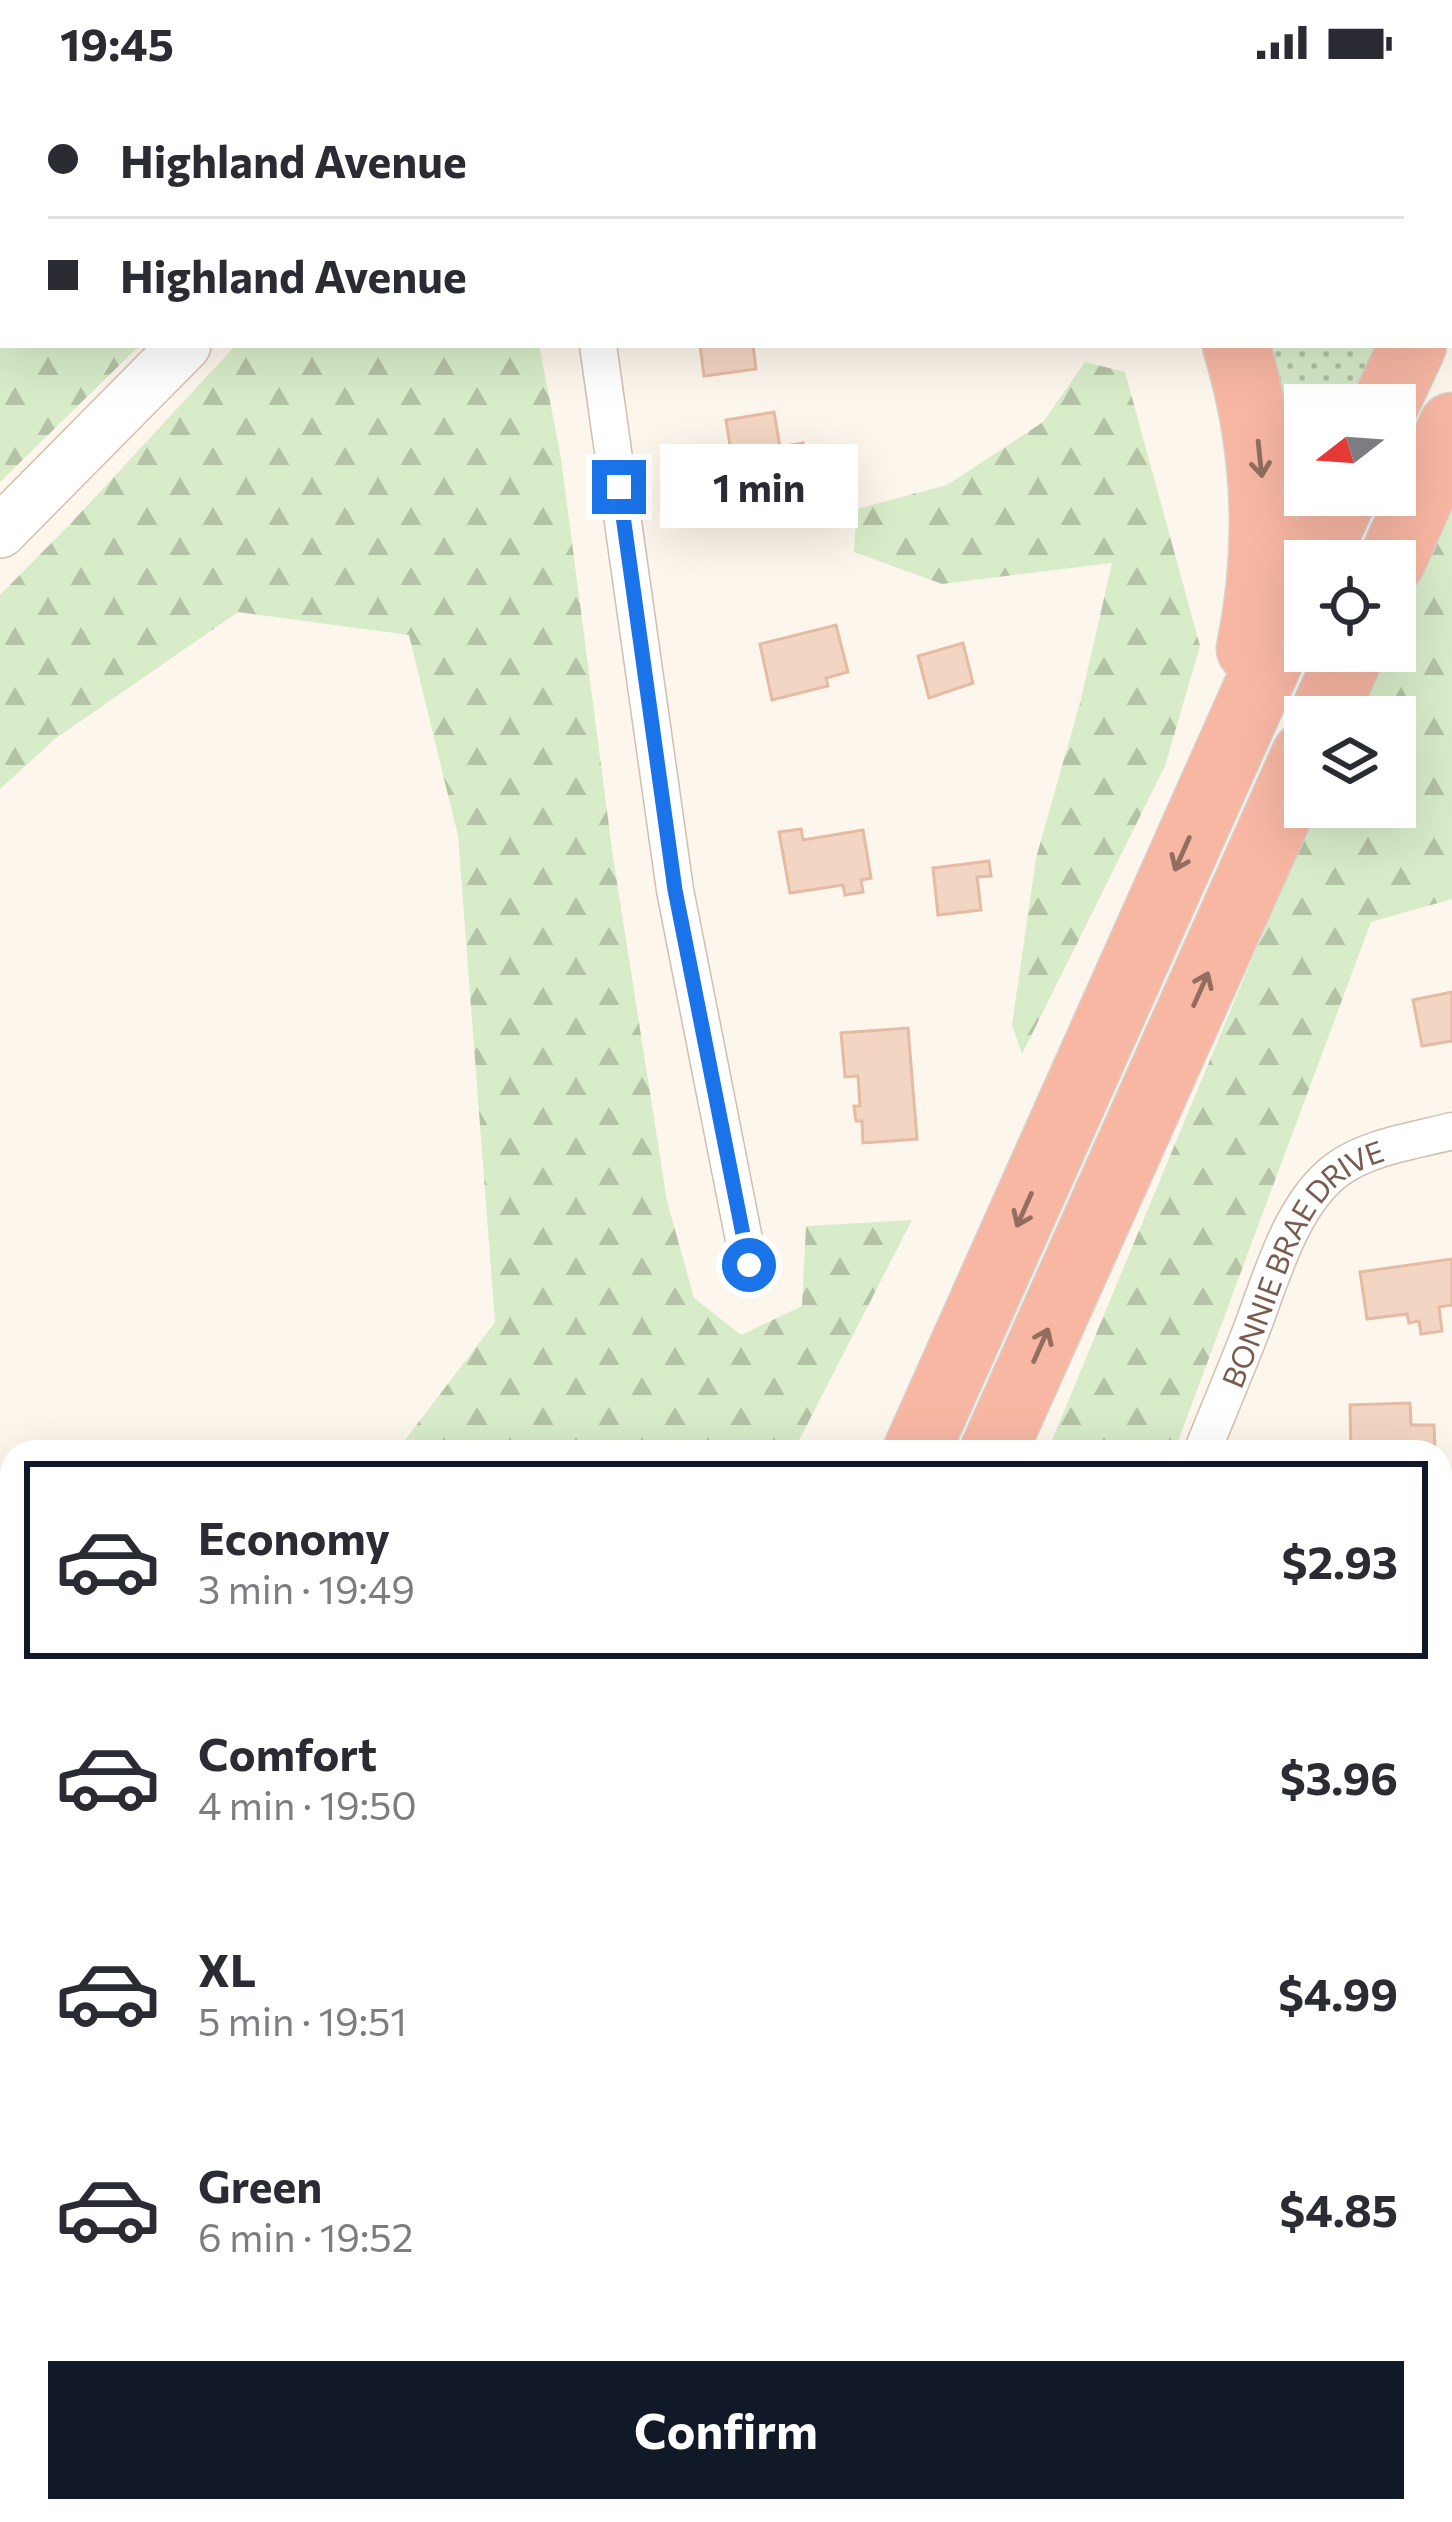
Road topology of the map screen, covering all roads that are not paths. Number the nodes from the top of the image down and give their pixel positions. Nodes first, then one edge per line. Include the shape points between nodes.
1 (182, 348) edge
2 (598, 348) edge
3 (1237, 348) edge
4 (1412, 348) edge
5 (1395, 384) edge
6 (1452, 426) edge
7 (0, 532) edge
8 (1401, 540) edge
9 (1284, 627) edge
10 (1229, 747) junction
11 (1284, 802) edge
12 (1452, 1131) edge
13 (749, 1265) dead end
14 (921, 1440) edge
15 (998, 1440) edge
16 (1207, 1440) edge

1 - 7 main road
2 - 13 street via 675,890
3 -> 10 highway via 1256,429 1264,520 1258,609
4 - 5 highway
6 - 8 highway
9 - 10 highway
10 -> 14 highway
15 -> 11 highway
12 - 16 street, BONNIE BRAE DRIVE via 1352,1161 1320,1186 1277,1259

